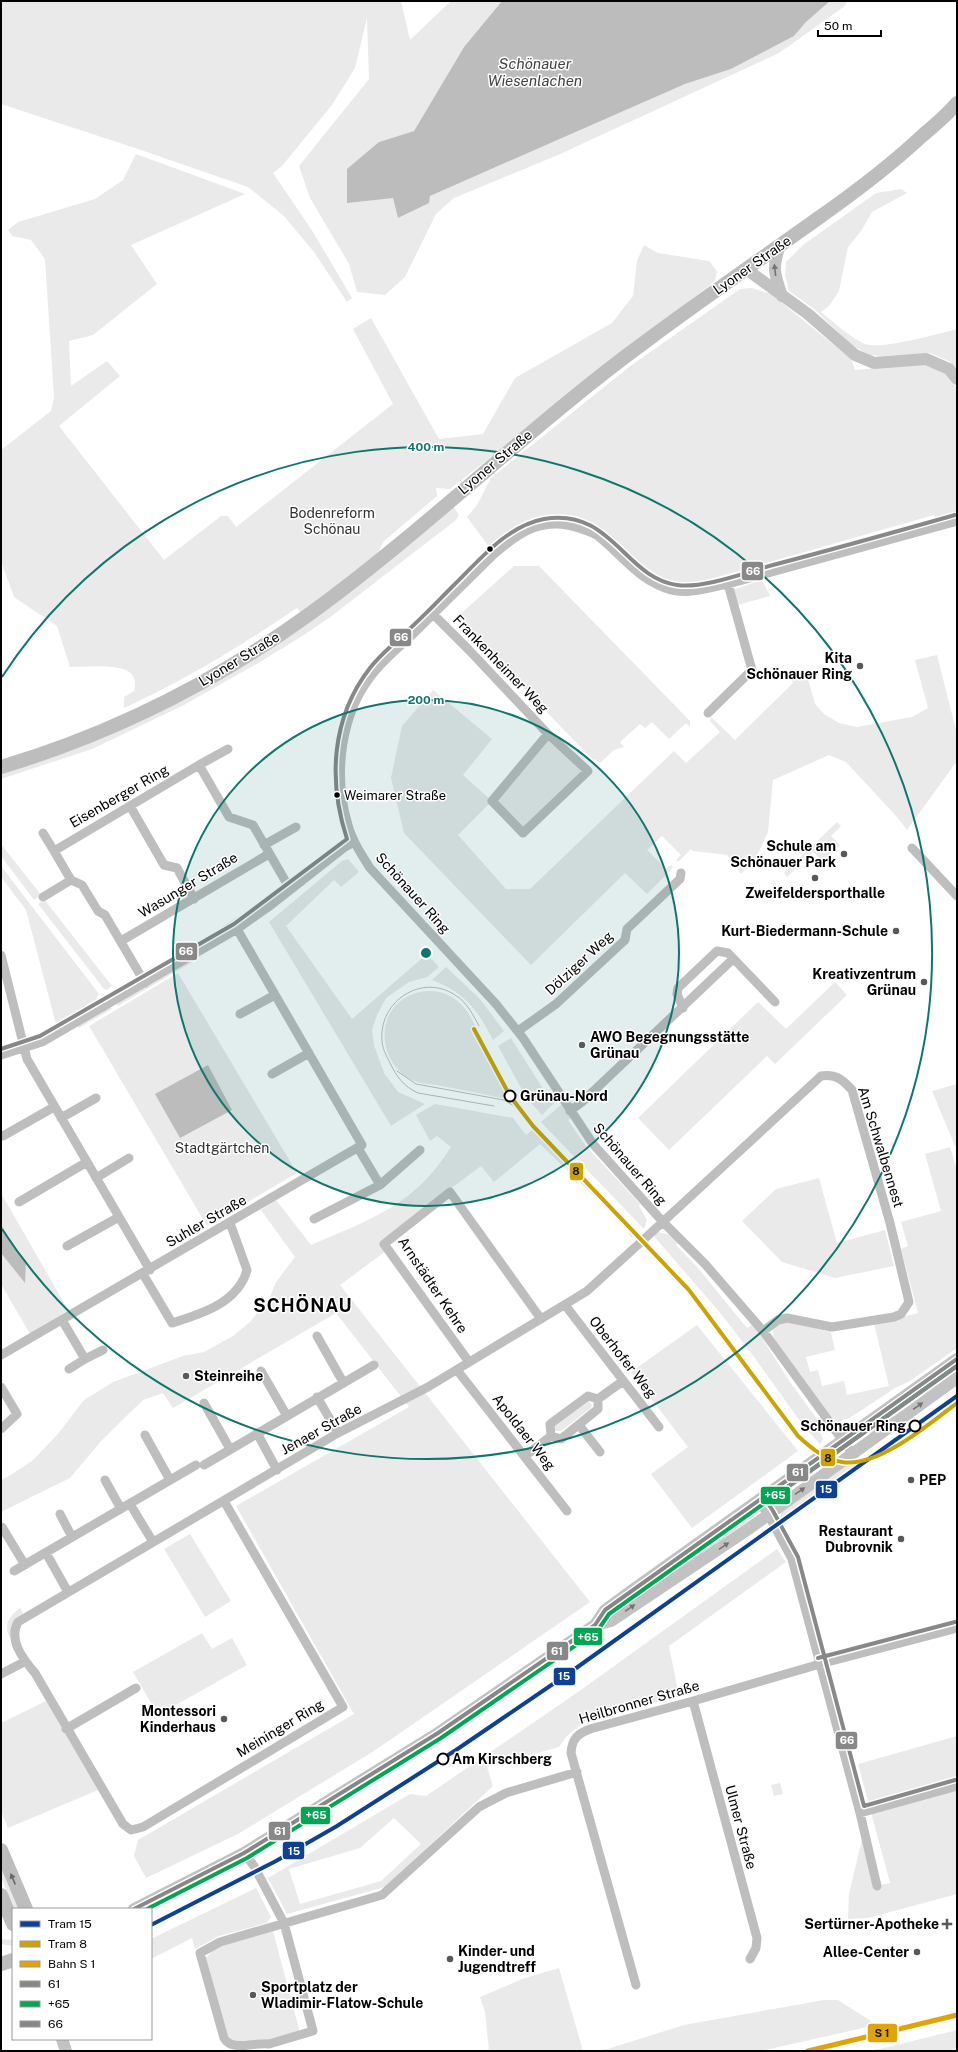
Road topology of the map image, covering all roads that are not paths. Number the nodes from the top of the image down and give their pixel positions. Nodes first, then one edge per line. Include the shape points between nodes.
1 (957, 103) edge
2 (780, 245) junction
3 (746, 269) junction
4 (782, 296) junction
5 (957, 379) edge
6 (957, 521) edge
7 (728, 584) junction
8 (433, 614) junction
9 (708, 713) dead end
10 (548, 734) junction
11 (228, 749) dead end
12 (199, 765) junction
13 (1, 767) edge
14 (130, 806) junction
15 (296, 827) dead end
16 (43, 833) dead end
17 (354, 842) junction
18 (264, 845) junction
19 (912, 848) dead end
20 (54, 851) junction
21 (269, 854) junction
22 (681, 873) dead end
23 (71, 880) junction
24 (290, 889) junction
25 (43, 896) dead end
26 (957, 896) edge
27 (194, 899) junction
28 (237, 929) junction
29 (121, 941) junction
30 (1, 955) edge
31 (733, 959) junction
32 (145, 983) junction
33 (275, 995) junction
34 (775, 1002) dead end
35 (683, 1008) junction
36 (240, 1014) dead end
37 (518, 1031) junction
38 (24, 1049) junction
39 (309, 1053) junction
40 (1, 1055) edge
41 (272, 1074) dead end
42 (96, 1098) dead end
43 (54, 1107) junction
44 (570, 1111) junction
45 (61, 1118) junction
46 (3, 1136) dead end
47 (360, 1146) junction
48 (420, 1150) dead end
49 (129, 1158) dead end
50 (87, 1162) junction
51 (96, 1178) junction
52 (380, 1185) junction
53 (19, 1202) dead end
54 (119, 1217) junction
55 (314, 1218) dead end
56 (662, 1222) junction
57 (230, 1223) junction
58 (67, 1246) dead end
59 (146, 1272) junction
60 (565, 1305) junction
61 (62, 1320) junction
62 (541, 1320) junction
63 (763, 1331) junction
64 (317, 1336) dead end
65 (103, 1350) dead end
66 (1, 1355) edge
67 (85, 1359) junction
68 (957, 1359) edge
69 (470, 1362) junction
70 (374, 1365) dead end
71 (69, 1369) dead end
72 (457, 1370) junction
73 (261, 1371) dead end
74 (957, 1378) edge
75 (623, 1380) junction
76 (343, 1382) junction
77 (1, 1387) edge
78 (317, 1397) junction
79 (598, 1399) junction
80 (204, 1403) dead end
81 (287, 1416) junction
82 (578, 1425) junction
83 (659, 1427) dead end
84 (1, 1429) edge
85 (257, 1433) junction
86 (338, 1433) junction
87 (144, 1435) dead end
88 (551, 1436) junction
89 (842, 1441) junction
90 (230, 1449) junction
91 (600, 1452) dead end
92 (852, 1453) junction
93 (525, 1456) junction
94 (277, 1470) junction
95 (105, 1480) dead end
96 (170, 1480) junction
97 (224, 1501) junction
98 (758, 1501) junction
99 (130, 1504) junction
100 (121, 1509) junction
101 (567, 1511) dead end
102 (60, 1514) dead end
103 (768, 1514) junction
104 (2, 1527) dead end
105 (72, 1537) junction
106 (153, 1542) junction
107 (46, 1553) junction
108 (25, 1565) junction
109 (14, 1571) dead end
110 (68, 1592) junction
111 (595, 1625) junction
112 (957, 1628) edge
113 (24, 1662) junction
114 (820, 1664) junction
115 (1, 1674) edge
116 (136, 1688) dead end
117 (692, 1701) junction
118 (66, 1729) junction
119 (577, 1772) junction
120 (957, 1786) edge
121 (860, 1813) junction
122 (1, 1850) edge
123 (244, 1853) junction
124 (877, 1886) dead end
125 (1, 1895) edge
126 (26, 1908) edge
127 (136, 1908) edge
128 (12, 1922) edge
129 (284, 1923) junction
130 (750, 1959) dead end
131 (12, 1960) edge
132 (1, 1964) edge
133 (636, 1985) dead end
134 (62, 2040) edge
135 (66, 2051) edge

1 - 2 main road, Lyoner Straße via 898,158 853,194
2 - 3 main road, Lyoner Straße
4 -> 2 main road via 775,276 774,262
3 - 4 main road
3 - 13 main road, Lyoner Straße via 646,341 529,433 375,563 269,642 180,694 134,717 47,753
4 - 5 main road via 808,314 855,355 874,362 926,359 949,369
6 - 7 street, Schönauer Ring
7 - 8 street, Schönauer Ring via 694,591 672,591 648,581 597,535 567,524 550,523 528,529 512,539
7 - 9 street via 752,670
8 - 10 street, Frankenheimer Weg
8 - 17 street, Schönauer Ring via 374,672 356,701 346,728 341,756 341,791
10 - 10 street, Frankenheimer Weg via 588,771 523,833 492,801
11 - 12 street, Eisenberger Ring
12 - 14 street, Eisenberger Ring
12 - 18 street via 229,817 253,825
14 - 20 street, Eisenberger Ring
14 - 27 street via 164,865 177,868
15 - 18 street
16 - 20 street
17 - 24 street
17 - 37 street, Schönauer Ring via 370,868
18 - 21 street
19 - 26 street
20 - 23 street
21 - 24 street
21 - 27 street, Wasunger Straße
22 - 37 street, Dölziger Weg via 680,879 627,929 625,940 556,1004
23 - 25 street
23 - 29 street via 82,885 98,911 106,914
24 - 28 street
27 - 29 street, Wasunger Straße
28 - 32 street
28 - 33 street
29 - 32 street
30 - 38 street
31 - 34 street
31 - 35 street
31 - 35 street via 728,953 717,951 693,973 678,988 677,994
32 - 38 street via 42,1042
33 - 36 street
33 - 39 street
35 - 44 street
37 - 44 street, Schönauer Ring
38 - 40 street
38 - 43 street
39 - 41 street
39 - 47 street
42 - 45 street
43 - 45 street
43 - 46 street
44 - 56 street, Schönauer Ring via 593,1144
45 - 50 street
47 - 52 street
47 - 57 street, Suhler Straße
48 - 52 street
49 - 51 street
50 - 51 street
50 - 53 street
51 - 54 street
52 - 55 street
54 - 58 street
54 - 59 street
56 - 60 street, Jenaer Straße via 587,1291
56 - 63 street, Schönauer Ring via 704,1264
56 - 63 street, Am Schwalbennest via 821,1076 831,1074 842,1078 852,1090 890,1223 909,1302 901,1314 894,1317 832,1327 787,1318 778,1320
57 - 59 street, Suhler Straße
57 - 59 street via 247,1270 245,1278 225,1302 201,1314 172,1323
59 - 61 street, Suhler Straße
60 - 62 street, Jenaer Straße
60 - 75 street, Oberhofer Weg
61 - 66 street, Suhler Straße
61 - 67 street
62 - 69 street, Jenaer Straße
62 - 69 street, Arnstädter Kehre via 450,1192 384,1244
63 - 89 street, Schönauer Ring
64 - 76 street
65 - 67 street
67 - 71 street
68 - 89 main road
69 - 72 street, Jenaer Straße
70 - 76 street
72 - 86 street, Jenaer Straße
72 - 93 street, Apoldaer Weg
73 - 81 street
92 -> 74 main road
75 - 79 street
75 - 83 street, Oberhofer Weg
76 - 78 street
77 - 84 street via 16,1414
78 - 81 street
78 - 86 street
79 - 82 street via 598,1409
79 - 88 street via 588,1396 550,1424
80 - 90 street
81 - 85 street
82 - 88 street via 561,1439
82 - 91 street
85 - 90 street
85 - 94 street
86 - 94 street, Jenaer Straße
87 - 96 street
88 - 93 street
89 - 92 street, Schönauer Ring
89 - 98 main road
90 - 96 street
103 -> 92 main road
93 - 101 street, Apoldaer Weg
94 - 97 street, Jenaer Straße
95 - 100 street
96 - 99 street
97 - 106 street, Jenaer Straße
97 - 118 street, Meininger Ring via 343,1707 137,1830 131,1830 123,1824
98 - 103 street
98 - 111 main road via 605,1610
99 - 100 street
99 - 106 street
100 - 105 street
102 - 105 street
111 -> 103 main road via 611,1621
103 - 114 street via 792,1559
104 - 108 street
105 - 107 street
106 - 110 street, Jenaer Straße
107 - 108 street
107 - 110 street
108 - 109 street
110 - 113 street, Jenaer Straße via 18,1622 14,1635
111 - 123 main road via 438,1733
112 - 114 street, Heilbronner Straße
113 - 115 street
113 - 118 street, Meininger Ring via 35,1673
114 - 117 street, Heilbronner Straße
114 - 121 street
116 - 118 street
117 - 119 street, Heilbronner Straße via 578,1733 571,1753
117 - 130 street, Ulmer Straße via 756,1938 756,1948
119 - 129 street via 506,1793 479,1807 382,1895
119 - 133 street, Heilbronner Straße
120 - 121 street
121 - 124 street
126 -> 122 main road
123 - 127 main road
123 - 129 street via 254,1866
125 - 128 main road
129 - 129 street via 220,1942 200,1953 224,2038 232,2048 269,2044 313,2031
131 - 132 main road
134 - 135 main road

